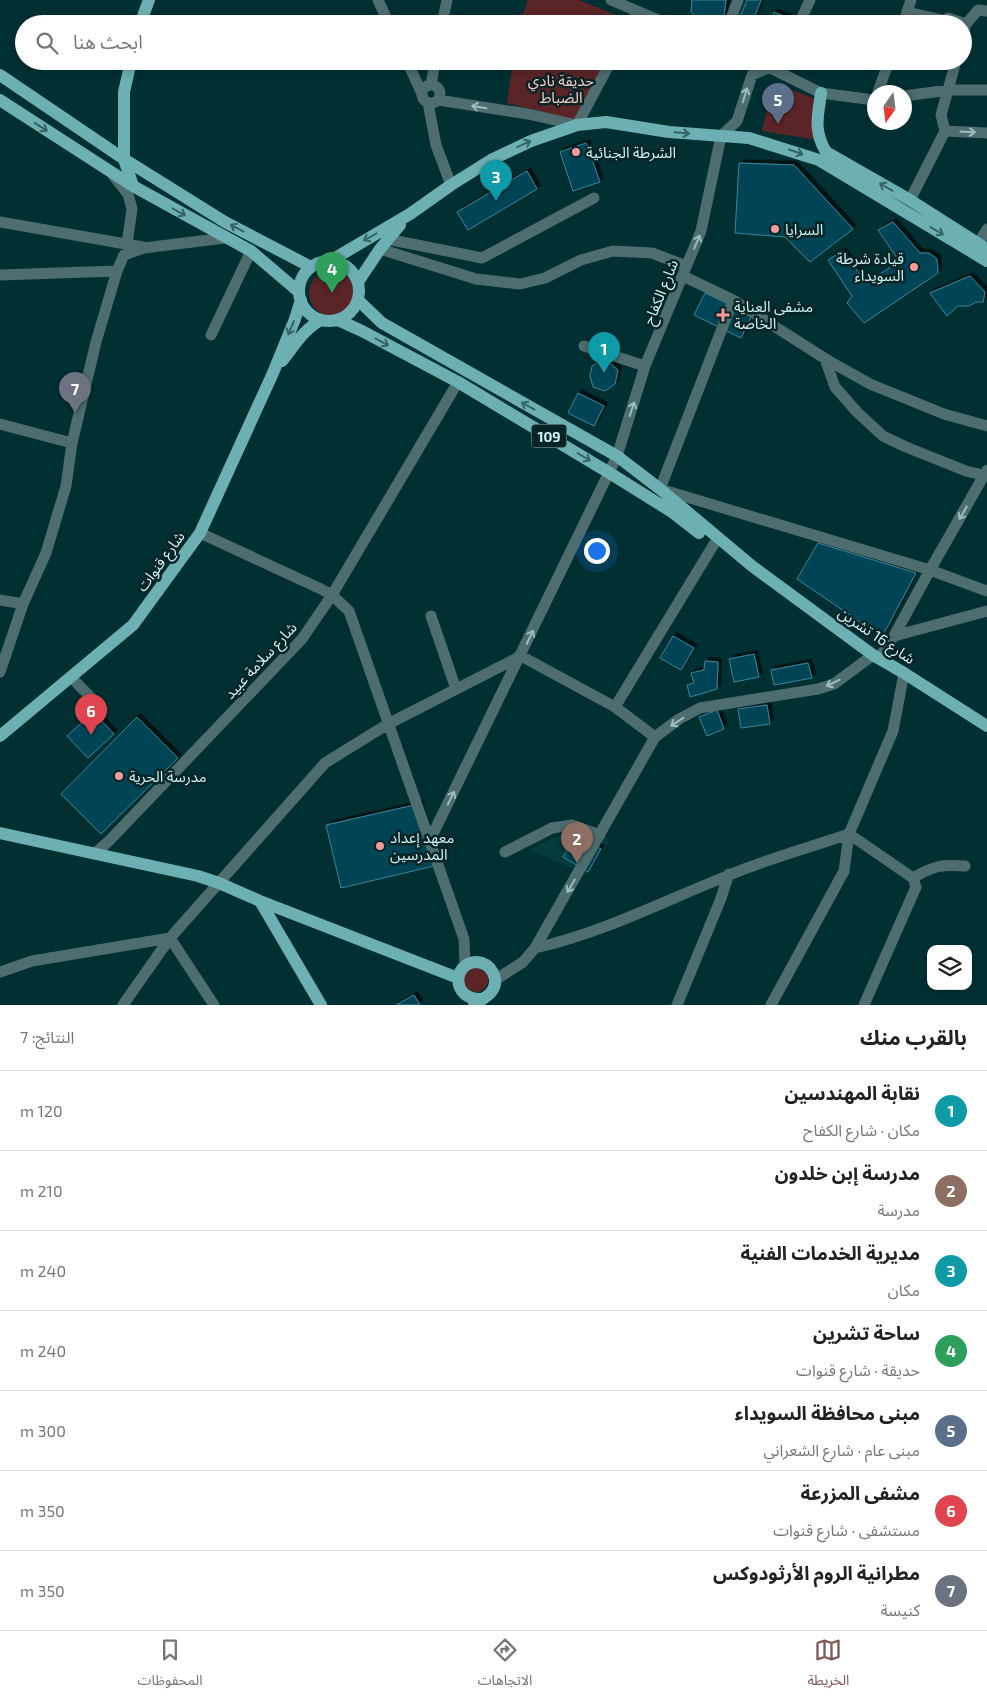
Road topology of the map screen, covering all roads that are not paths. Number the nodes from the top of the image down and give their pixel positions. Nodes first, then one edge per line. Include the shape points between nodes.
1 (149, 0) edge
2 (378, 0) edge
3 (447, 0) edge
4 (611, 0) edge
5 (738, 0) edge
6 (810, 0) edge
7 (911, 0) edge
8 (987, 11) edge
9 (637, 12) junction
10 (907, 12) junction
11 (143, 15) edge
12 (385, 15) edge
13 (444, 15) edge
14 (636, 15) edge
15 (645, 15) edge
16 (732, 15) edge
17 (803, 15) edge
18 (906, 15) edge
19 (920, 15) edge
20 (972, 19) edge
21 (129, 70) edge
22 (413, 70) edge
23 (434, 70) edge
24 (606, 70) edge
25 (761, 70) edge
26 (785, 70) edge
27 (886, 70) edge
28 (954, 70) edge
29 (0, 75) edge
30 (880, 85) edge
31 (949, 90) junction
32 (987, 90) edge
33 (821, 92) junction
34 (912, 95) edge
35 (430, 96) junction
36 (867, 99) edge
37 (0, 100) edge
38 (577, 124) junction
39 (945, 131) junction
40 (987, 133) edge
41 (721, 136) junction
42 (124, 159) junction
43 (111, 172) junction
44 (451, 185) junction
45 (133, 186) junction
46 (594, 198) dead end
47 (910, 200) junction
48 (410, 214) junction
49 (0, 222) edge
50 (987, 229) edge
51 (225, 238) junction
52 (263, 242) junction
53 (127, 244) junction
54 (383, 244) junction
55 (983, 247) edge
56 (144, 248) junction
57 (251, 251) junction
58 (330, 261) junction
59 (987, 261) edge
60 (311, 267) junction
61 (117, 271) junction
62 (685, 271) junction
63 (0, 275) edge
64 (358, 282) junction
65 (300, 296) junction
66 (358, 300) junction
67 (733, 300) junction
68 (321, 320) junction
69 (338, 320) junction
70 (211, 335) dead end
71 (584, 346) dead end
72 (825, 359) junction
73 (646, 366) junction
74 (274, 373) junction
75 (458, 382) junction
76 (0, 424) edge
77 (987, 426) edge
78 (72, 443) junction
79 (617, 456) junction
80 (608, 472) junction
81 (986, 474) edge
82 (660, 489) junction
83 (200, 533) junction
84 (714, 544) junction
85 (752, 566) junction
86 (930, 570) junction
87 (987, 591) edge
88 (332, 595) junction
89 (0, 600) edge
90 (24, 604) junction
91 (987, 611) edge
92 (431, 616) dead end
93 (894, 636) junction
94 (521, 656) junction
95 (876, 657) junction
96 (0, 672) edge
97 (904, 673) junction
98 (71, 677) junction
99 (456, 689) junction
100 (616, 707) junction
101 (102, 709) dead end
102 (388, 724) junction
103 (987, 726) edge
104 (0, 736) edge
105 (655, 737) junction
106 (0, 833) edge
107 (849, 834) junction
108 (600, 835) junction
109 (429, 842) junction
110 (505, 852) dead end
111 (94, 854) junction
112 (965, 866) dead end
113 (729, 874) junction
114 (913, 878) junction
115 (219, 883) junction
116 (260, 901) junction
117 (170, 938) junction
118 (464, 940) junction
119 (535, 948) junction
120 (484, 964) junction
121 (465, 966) junction
122 (0, 972) edge
123 (495, 980) junction
124 (460, 984) junction
125 (477, 1002) edge
126 (124, 1005) edge
127 (214, 1005) edge
128 (321, 1005) edge
129 (457, 1005) edge
130 (677, 1005) edge
131 (771, 1005) edge
132 (864, 1005) edge

1 - 11 main road
2 - 12 street
3 - 13 street
4 - 9 street
5 - 16 street
6 - 17 street
7 - 10 street
8 - 20 street via 978,10
9 - 14 street
9 - 15 street
10 - 18 street
10 - 19 street
21 - 42 main road via 124,92
22 - 35 street
23 - 35 street
24 - 38 street
41 -> 25 street via 736,121 752,76
26 - 33 street
27 - 30 street
28 - 31 street
29 - 42 main road
31 - 32 street
31 - 34 street
31 - 39 street via 941,115
33 - 36 street
47 -> 33 main road via 826,152 818,140
38 -> 35 street
35 - 44 street via 436,145
37 -> 43 main road
38 -> 41 main road via 606,122
44 -> 38 main road via 491,160
39 -> 40 street
39 - 47 street
41 -> 59 main road via 749,138 819,160
62 -> 41 street, شارع الكفاح via 701,231
42 - 45 main road
52 -> 42 main road
43 - 45 main road
43 - 53 street via 128,194 132,209
44 - 48 main road
45 -> 51 main road
46 - 54 street via 482,258
47 - 55 main road
48 - 54 main road
48 -> 58 main road
49 - 53 street
50 - 55 street
51 - 56 street
51 - 57 main road
52 - 57 main road
52 - 60 main road
53 - 56 street
54 - 62 street via 476,279 520,284 545,278 581,260 613,250 652,253
54 - 64 main road
56 - 61 street via 124,255
57 - 65 main road
57 - 70 street
58 - 60 main road
58 - 64 main road via 351,269
60 - 65 main road via 300,283
61 - 63 street
61 - 78 street
62 - 67 street
62 - 73 street, شارع الكفاح
64 - 66 main road
65 - 68 main road via 308,313
65 -> 74 main road, شارع قنوات via 295,319
66 - 69 main road via 347,316
79 -> 66 main road via 382,323
67 - 72 street
67 - 82 street
68 - 69 main road
68 - 74 main road via 302,334
69 -> 75 main road, 109
71 - 73 street
72 - 77 street via 915,404
72 - 81 street via 835,387 883,436 966,471
79 -> 73 street, شارع الكفاح
74 - 83 main road, شارع قنوات
75 -> 80 main road, 109
75 - 88 street, شارع سلامة عبيد
76 - 78 street
78 - 90 street via 66,486 46,553
79 - 80 street, شارع الكفاح
79 - 82 main road
80 - 84 main road, 109 via 672,512
94 -> 80 street, شارع الكفاح
81 -> 86 street
82 - 85 main road
82 - 86 street
83 - 88 street
83 - 98 main road, شارع قنوات via 133,625
84 - 85 main road, 109
84 - 100 street
85 - 95 main road, شارع 16 تشرين / 109
86 - 87 street
86 - 93 street
88 - 102 street via 349,611
88 - 111 street, شارع سلامة عبيد via 302,639
89 - 90 street
90 - 96 street
91 - 93 street
92 - 99 street
93 - 95 street
94 - 99 street
94 - 100 street
109 -> 94 street, شارع الكفاح
95 - 97 main road, شارع 16 تشرين / 109
95 -> 105 street via 834,684 818,689 700,708
97 - 103 main road, شارع 16 تشرين / 109
97 - 107 street via 893,731
98 - 101 street
98 - 104 main road, شارع قنوات
99 - 102 street
100 - 105 street
102 - 109 street
102 - 115 street via 325,763
105 - 108 street
106 - 111 main road
107 - 113 street
107 - 114 street
107 - 131 street via 844,871
108 - 110 street via 572,825 552,828
108 -> 119 street
109 - 118 street
111 - 115 main road
112 - 114 street via 946,864
113 - 119 street via 565,942
113 - 130 street
114 - 132 street via 916,887
115 - 116 main road
115 - 117 street
116 - 124 main road
116 - 128 main road
117 - 122 street via 32,961
117 - 126 street
117 - 127 street
118 - 120 street
118 - 121 street
119 - 123 street via 523,962
120 - 121 main road
120 - 123 main road via 492,970
121 - 124 main road
123 - 125 main road via 492,992
124 - 125 main road via 466,996
124 - 129 main road

